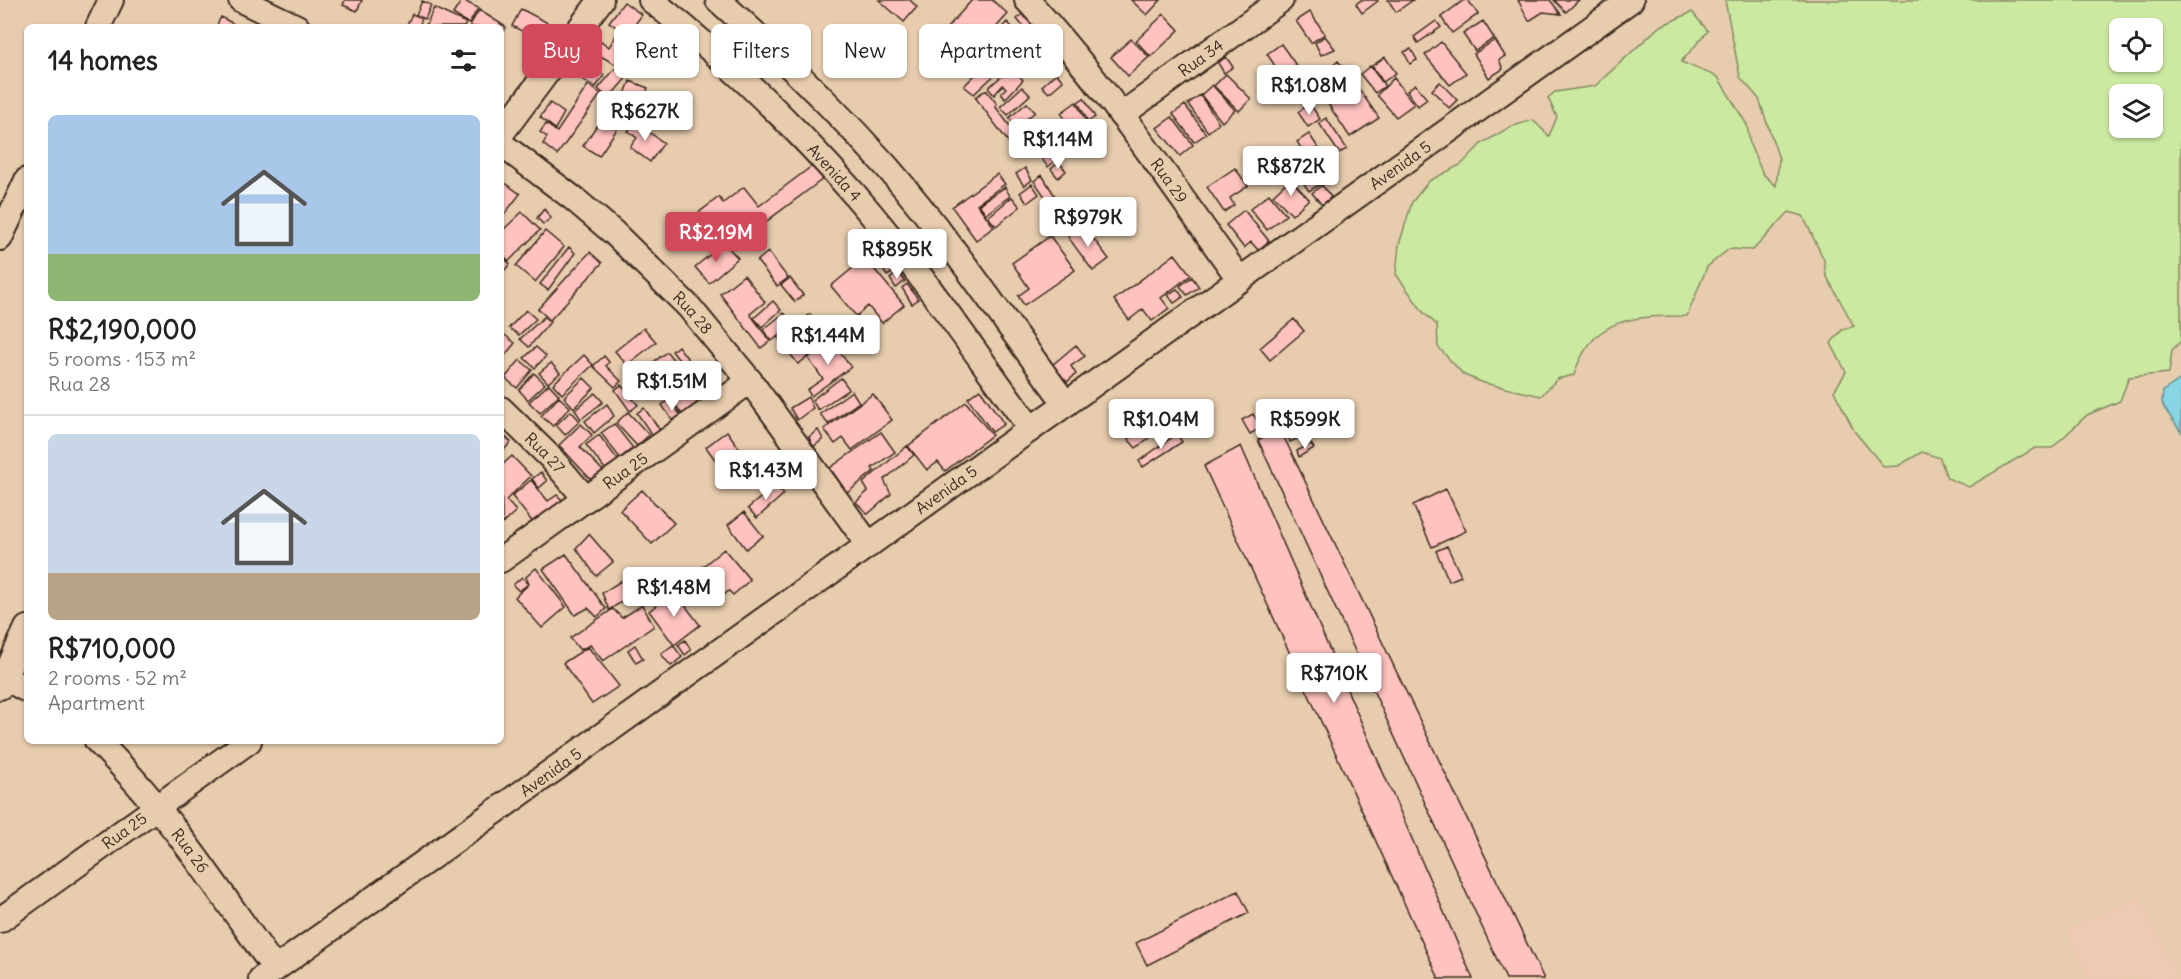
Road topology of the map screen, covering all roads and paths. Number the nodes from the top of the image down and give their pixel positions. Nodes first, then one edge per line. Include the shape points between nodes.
1 (111, 0) edge
2 (241, 0) edge
3 (601, 0) edge
4 (651, 0) edge
5 (718, 0) edge
6 (1027, 0) edge
7 (1280, 0) edge
8 (1631, 0) edge
9 (99, 24) edge
10 (291, 24) edge
11 (1121, 115) junction
12 (504, 130) edge
13 (504, 146) edge
14 (24, 186) edge
15 (0, 238) edge
16 (1240, 279) junction
17 (750, 381) junction
18 (1066, 404) junction
19 (504, 412) edge
20 (1031, 429) junction
21 (586, 499) junction
22 (869, 545) junction
23 (504, 558) edge
24 (24, 634) edge
25 (1, 679) edge
26 (24, 689) edge
27 (100, 744) edge
28 (245, 744) edge
29 (157, 807) junction
30 (1, 915) edge
31 (268, 974) edge

1 - 9 street
2 - 10 street
3 - 12 street
4 - 20 street, Avenida 4 via 743,79 856,196
5 - 18 street via 830,105 888,169
6 - 11 street, Rua 29
7 - 11 street, Rua 34
8 - 16 street, Avenida 5
11 - 16 street, Rua 29
13 - 17 street, Rua 28 via 614,233 688,307
14 - 15 street
16 - 18 street, Avenida 5
17 - 21 street, Rua 25
17 - 22 street, Rua 28
18 - 20 street, Avenida 5
19 - 21 street, Rua 27
20 - 22 street, Avenida 5
21 - 23 street, Rua 25
22 - 31 street, Avenida 5
24 - 25 street
25 - 26 street
27 - 29 street, Rua 26
28 - 29 street, Rua 25
29 - 30 street, Rua 25
29 - 31 street, Rua 26

